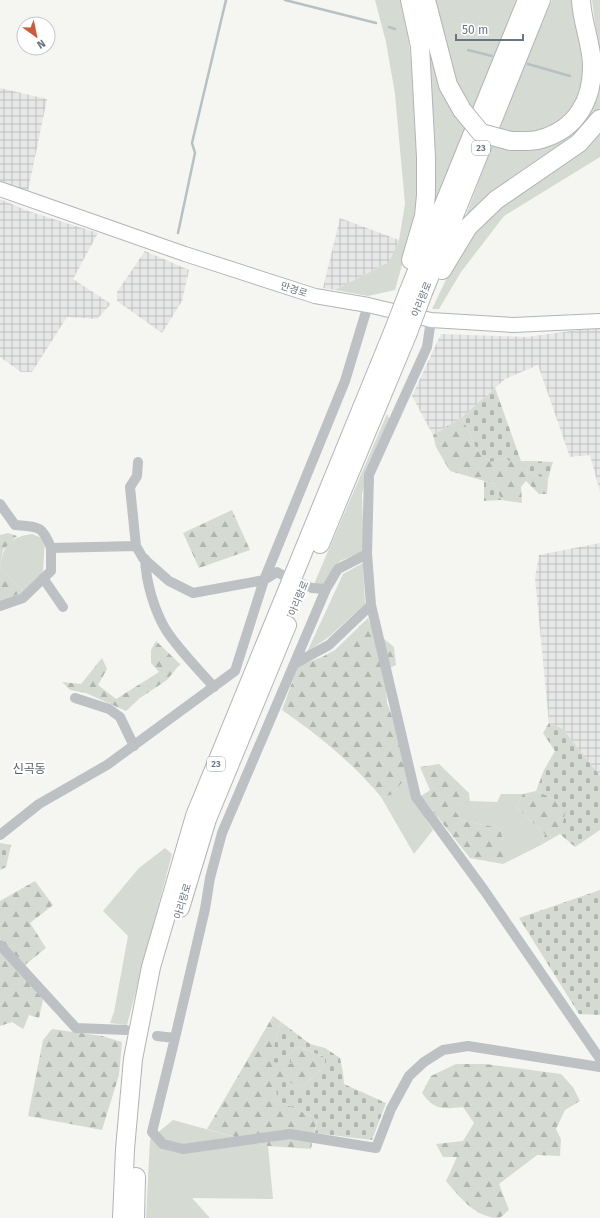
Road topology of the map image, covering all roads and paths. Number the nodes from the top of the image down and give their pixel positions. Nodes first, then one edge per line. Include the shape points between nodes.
1 (410, 0) edge
2 (426, 0) edge
3 (527, 0) edge
4 (541, 0) edge
5 (582, 0) edge
6 (600, 119) edge
7 (0, 189) edge
8 (416, 292) junction
9 (368, 305) junction
10 (431, 320) junction
11 (600, 321) edge
12 (400, 333) junction
13 (138, 462) dead end
14 (0, 504) edge
15 (136, 546) junction
16 (51, 548) junction
17 (367, 554) junction
18 (145, 559) junction
19 (284, 576) tunnel mouth
20 (43, 578) junction
21 (264, 580) junction
22 (312, 588) tunnel mouth
23 (326, 588) junction
24 (371, 605) junction
25 (0, 606) edge
26 (63, 607) dead end
27 (294, 664) junction
28 (214, 687) junction
29 (75, 698) dead end
30 (134, 746) junction
31 (0, 835) edge
32 (0, 945) edge
33 (126, 1030) dead end
34 (157, 1036) dead end
35 (174, 1038) junction
36 (600, 1059) edge
37 (600, 1067) edge
38 (122, 1218) edge
39 (135, 1218) edge

1 - 8 highway via 420,46 426,158 424,216 404,284
2 - 5 highway, bridge via 448,85 462,110 481,133 511,142 541,139 569,124 582,110 591,87 592,63 582,14
3 - 8 highway, 아리랑로 / 23
4 - 8 highway, 아리랑로 / 23
6 - 8 highway via 579,142 496,200 468,227 432,290
7 - 9 street, 만경로 via 185,254 315,296
8 - 12 highway, 아리랑로 / 23, bridge
9 - 10 street, 만경로
9 - 21 street via 345,381
10 - 11 street, 만경로 via 513,325
10 - 17 street via 427,347 369,475
12 - 38 highway, 아리랑로 / 23 via 195,816 152,966 133,1059
12 - 39 highway, 아리랑로 / 23 via 207,820 179,910 160,982 146,1055 137,1144
13 - 15 street via 137,476 130,487
14 - 16 street via 15,525 36,527 45,532
15 - 16 street
15 - 18 street
16 - 20 street via 51,571
17 - 23 street via 338,569
17 - 24 street
18 - 21 street via 169,581 193,593
18 - 28 street via 146,575 166,630
19 - 21 street via 277,572
20 - 25 street via 23,598
20 - 26 street
21 - 28 street via 235,671
22 - 23 street
23 - 27 street
24 - 27 street via 329,645
24 - 36 street via 416,797 484,890
27 - 35 street via 222,833
28 - 30 street
29 - 30 street via 109,709 120,717
30 - 31 street via 107,765 39,804
32 - 33 street via 76,1028
34 - 35 street
35 - 37 street via 152,1132 163,1144 183,1149 290,1134 376,1148 391,1109 409,1076 424,1062 443,1050 468,1046

